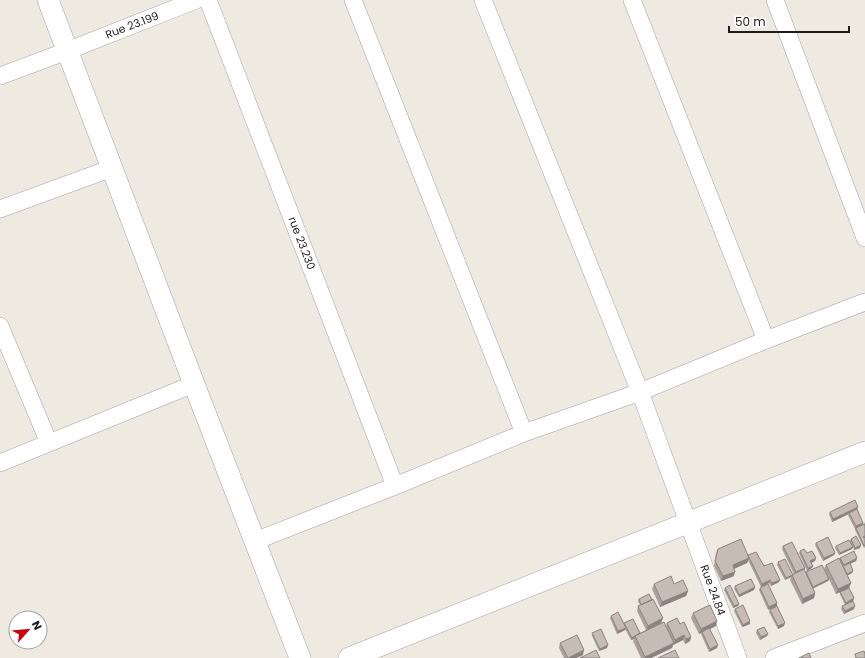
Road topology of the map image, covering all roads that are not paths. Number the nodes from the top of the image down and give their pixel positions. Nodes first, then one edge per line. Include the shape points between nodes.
1 (48, 0) edge
2 (196, 0) edge
3 (208, 0) edge
4 (353, 0) edge
5 (482, 0) edge
6 (632, 0) edge
7 (775, 0) edge
8 (67, 51) junction
9 (0, 76) edge
10 (112, 168) junction
11 (0, 209) edge
12 (865, 238) edge
13 (865, 302) edge
14 (1, 333) edge
15 (766, 340) junction
16 (194, 384) junction
17 (640, 392) junction
18 (524, 433) junction
19 (49, 443) junction
20 (865, 452) edge
21 (0, 463) edge
22 (395, 486) junction
23 (688, 522) junction
24 (255, 541) junction
25 (865, 623) edge
26 (300, 658) edge
27 (348, 658) edge
28 (738, 658) edge
29 (774, 658) edge

1 - 8 street
2 - 8 street, Rue 23.199
3 - 22 street, rue 23.230
4 - 18 street
5 - 17 street, Rue 24.84
6 - 15 street
7 - 12 street
8 - 9 street, Rue 23.199
8 - 10 street
10 - 11 street
10 - 16 street
13 - 15 street
14 - 19 street
15 - 17 street
16 - 19 street
16 - 24 street
17 - 18 street
17 - 23 street, Rue 24.84
18 - 22 street
19 - 21 street
20 - 23 street
22 - 24 street
23 - 27 street
23 - 28 street, Rue 24.84
24 - 26 street
25 - 29 street

